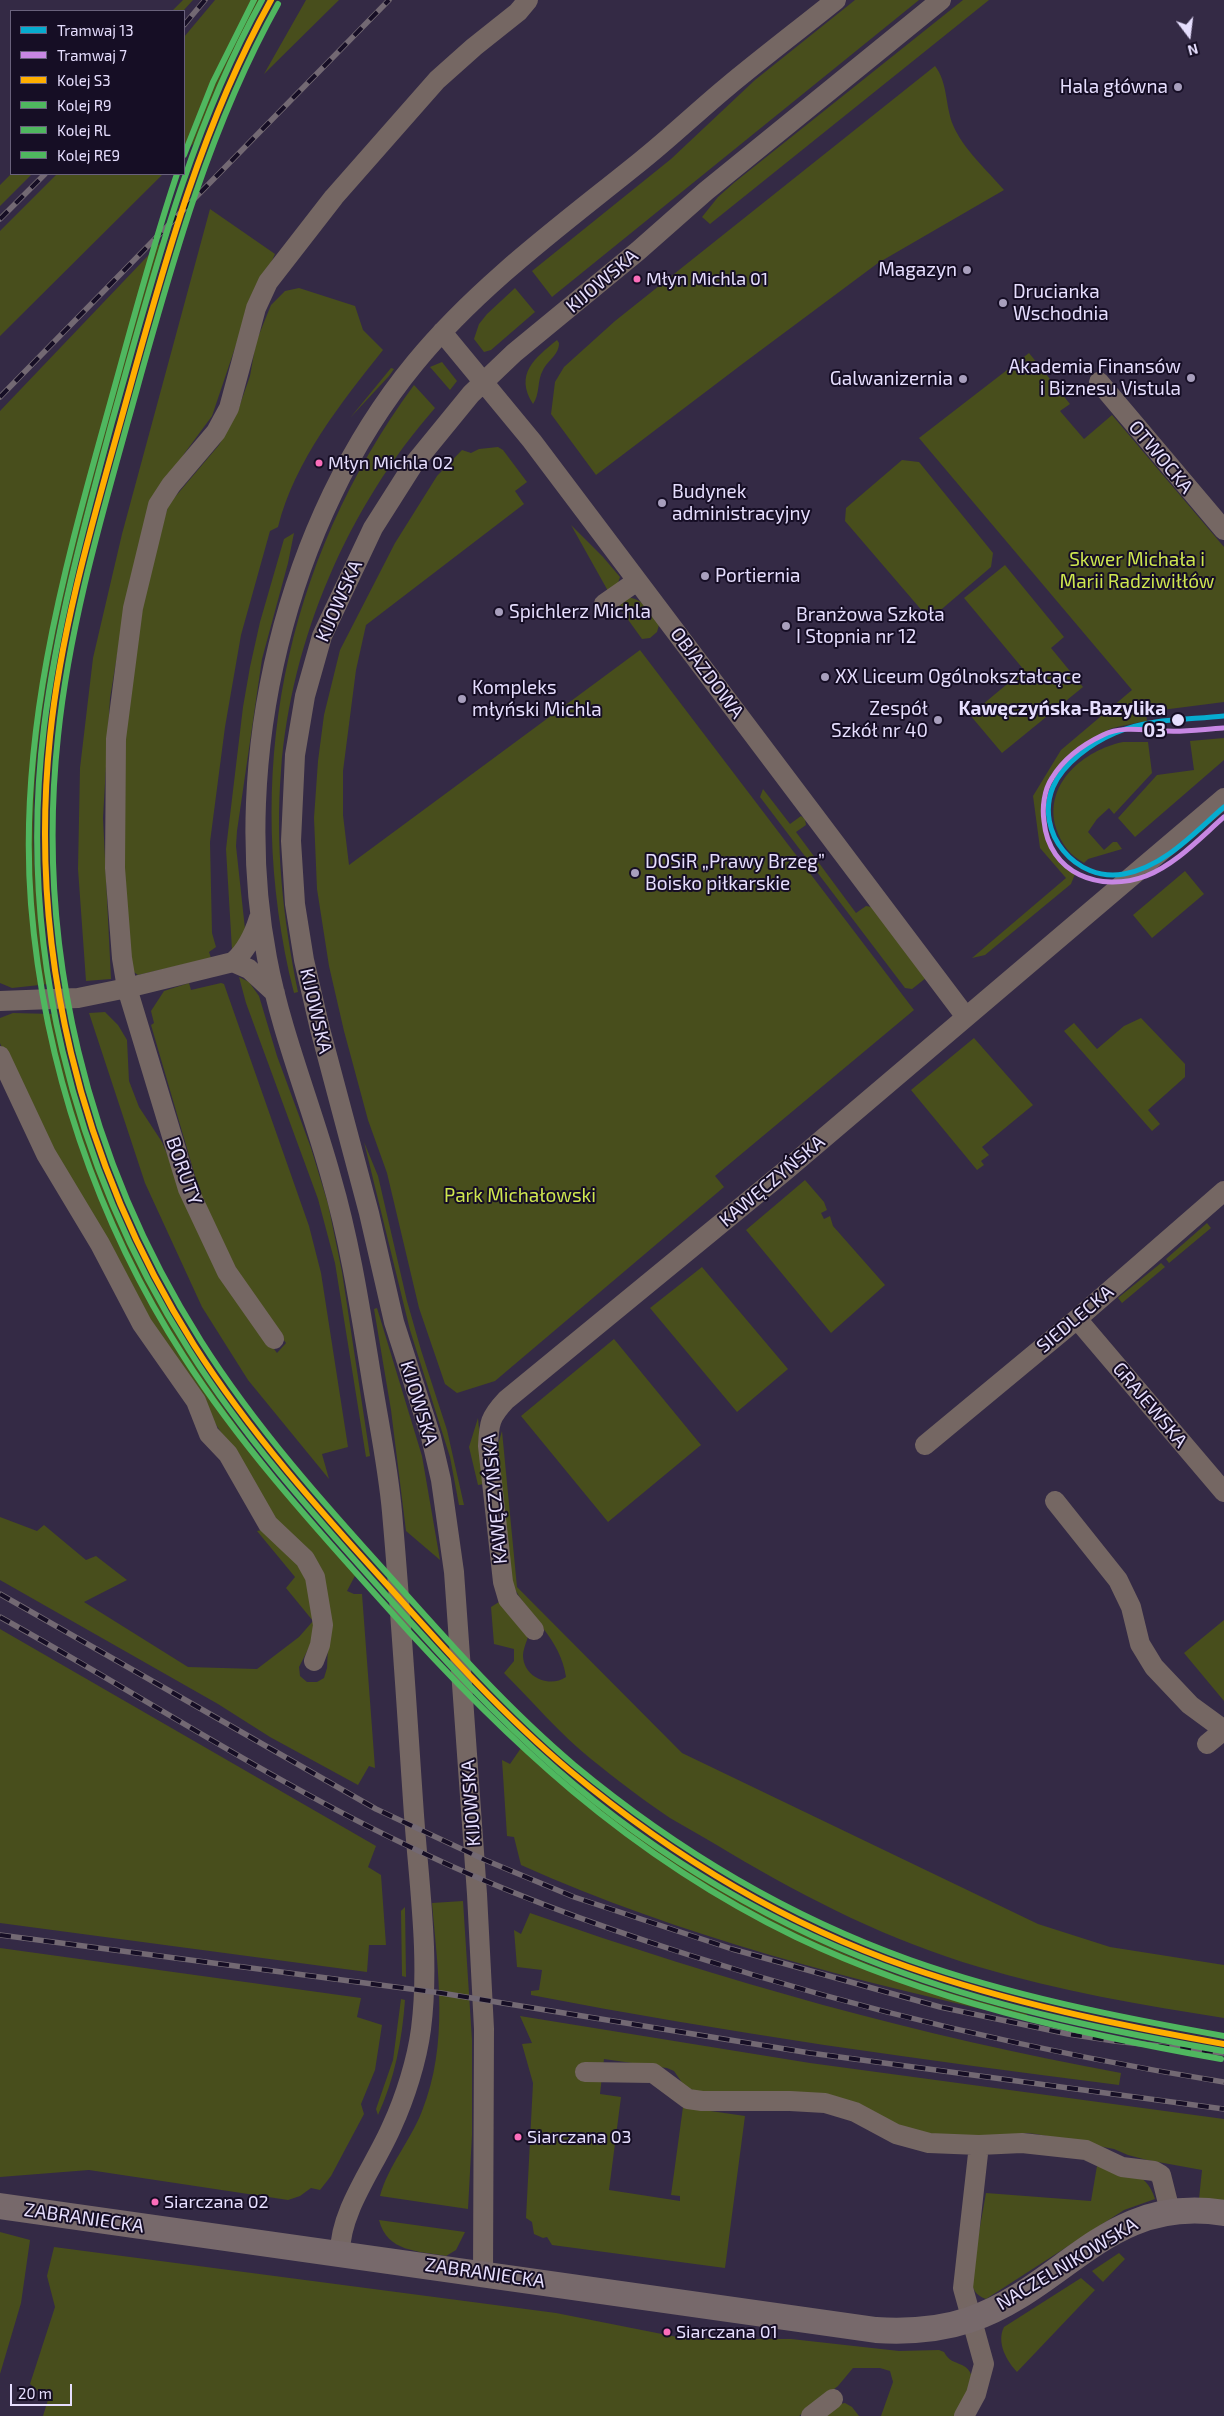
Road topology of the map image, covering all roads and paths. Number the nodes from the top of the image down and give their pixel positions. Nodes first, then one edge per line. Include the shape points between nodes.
1 (528, 0) edge
2 (836, 0) edge
3 (941, 0) edge
4 (442, 332) junction
5 (484, 380) junction
6 (1099, 382) dead end
7 (1224, 530) edge
8 (637, 580) junction
9 (604, 604) dead end
10 (1224, 798) edge
11 (259, 918) junction
12 (233, 962) junction
13 (127, 988) junction
14 (276, 994) junction
15 (0, 1001) edge
16 (966, 1017) junction
17 (0, 1056) edge
18 (1224, 1191) edge
19 (1077, 1319) junction
20 (274, 1339) dead end
21 (925, 1445) dead end
22 (1224, 1492) edge
23 (1055, 1501) dead end
24 (534, 1630) dead end
25 (314, 1661) dead end
26 (1224, 1730) edge
27 (1207, 1744) dead end
28 (585, 2072) dead end
29 (979, 2145) junction
30 (0, 2206) edge
31 (1170, 2211) junction
32 (1224, 2213) edge
33 (340, 2253) junction
34 (483, 2274) junction
35 (970, 2319) junction
36 (833, 2399) dead end
37 (811, 2416) edge
38 (964, 2416) edge

1 - 13 street, BORUTY via 437,80 334,197 268,282 256,308 229,408 216,432 158,505 133,608 116,739 115,868
2 - 4 street, KIJOWSKA via 522,258
3 - 5 street, KIJOWSKA via 706,190
4 - 5 street, OBJAZDOWA
4 - 11 street, KIJOWSKA via 402,380 356,450 320,522 294,589 274,666 262,747 254,838
5 - 8 street, OBJAZDOWA
5 - 34 street, KIJOWSKA via 442,426 390,500 362,548 322,636 300,724 292,786 291,841 295,904 308,977 394,1322 431,1437 450,1543 459,1632 483,2012
6 - 7 street, OTWOCKA
8 - 9 street
8 - 16 street, OBJAZDOWA
10 - 16 street, KAWĘCZYŃSKA
11 - 12 street via 248,943
11 - 14 street, KIJOWSKA
12 - 13 street
12 - 14 street via 249,969
13 - 15 street via 78,998
13 - 20 street, BORUTY via 188,1189 228,1272
14 - 33 street, KIJOWSKA via 346,1230 392,1506 422,1916 423,1996 417,2051 395,2121 340,2234
16 - 24 street, KAWĘCZYŃSKA via 492,1415 488,1426 488,1446 503,1582 508,1599
17 - 25 street via 46,1154 100,1244 142,1324 196,1402 209,1434 228,1454 268,1524 305,1559 315,1577 323,1625
18 - 19 street, SIEDLECKA
19 - 21 street, SIEDLECKA
19 - 22 street, GRAJEWSKA
23 - 26 street via 1118,1580 1131,1607 1140,1644 1154,1668 1190,1705
26 - 27 street
28 - 29 street via 652,2073 688,2099 695,2100 825,2103 855,2112 896,2134 929,2143
29 - 31 street via 1022,2143 1086,2150 1122,2167 1154,2171 1161,2175
29 - 35 street via 963,2288
30 - 33 main road, ZABRANIECKA
31 - 32 main road, NACZELNIKOWSKA via 1191,2209
31 - 35 main road, NACZELNIKOWSKA via 1126,2224 1008,2302
33 - 34 main road, ZABRANIECKA
34 - 35 main road, ZABRANIECKA via 876,2330 924,2330
35 - 38 street via 984,2364 976,2394
36 - 37 street

